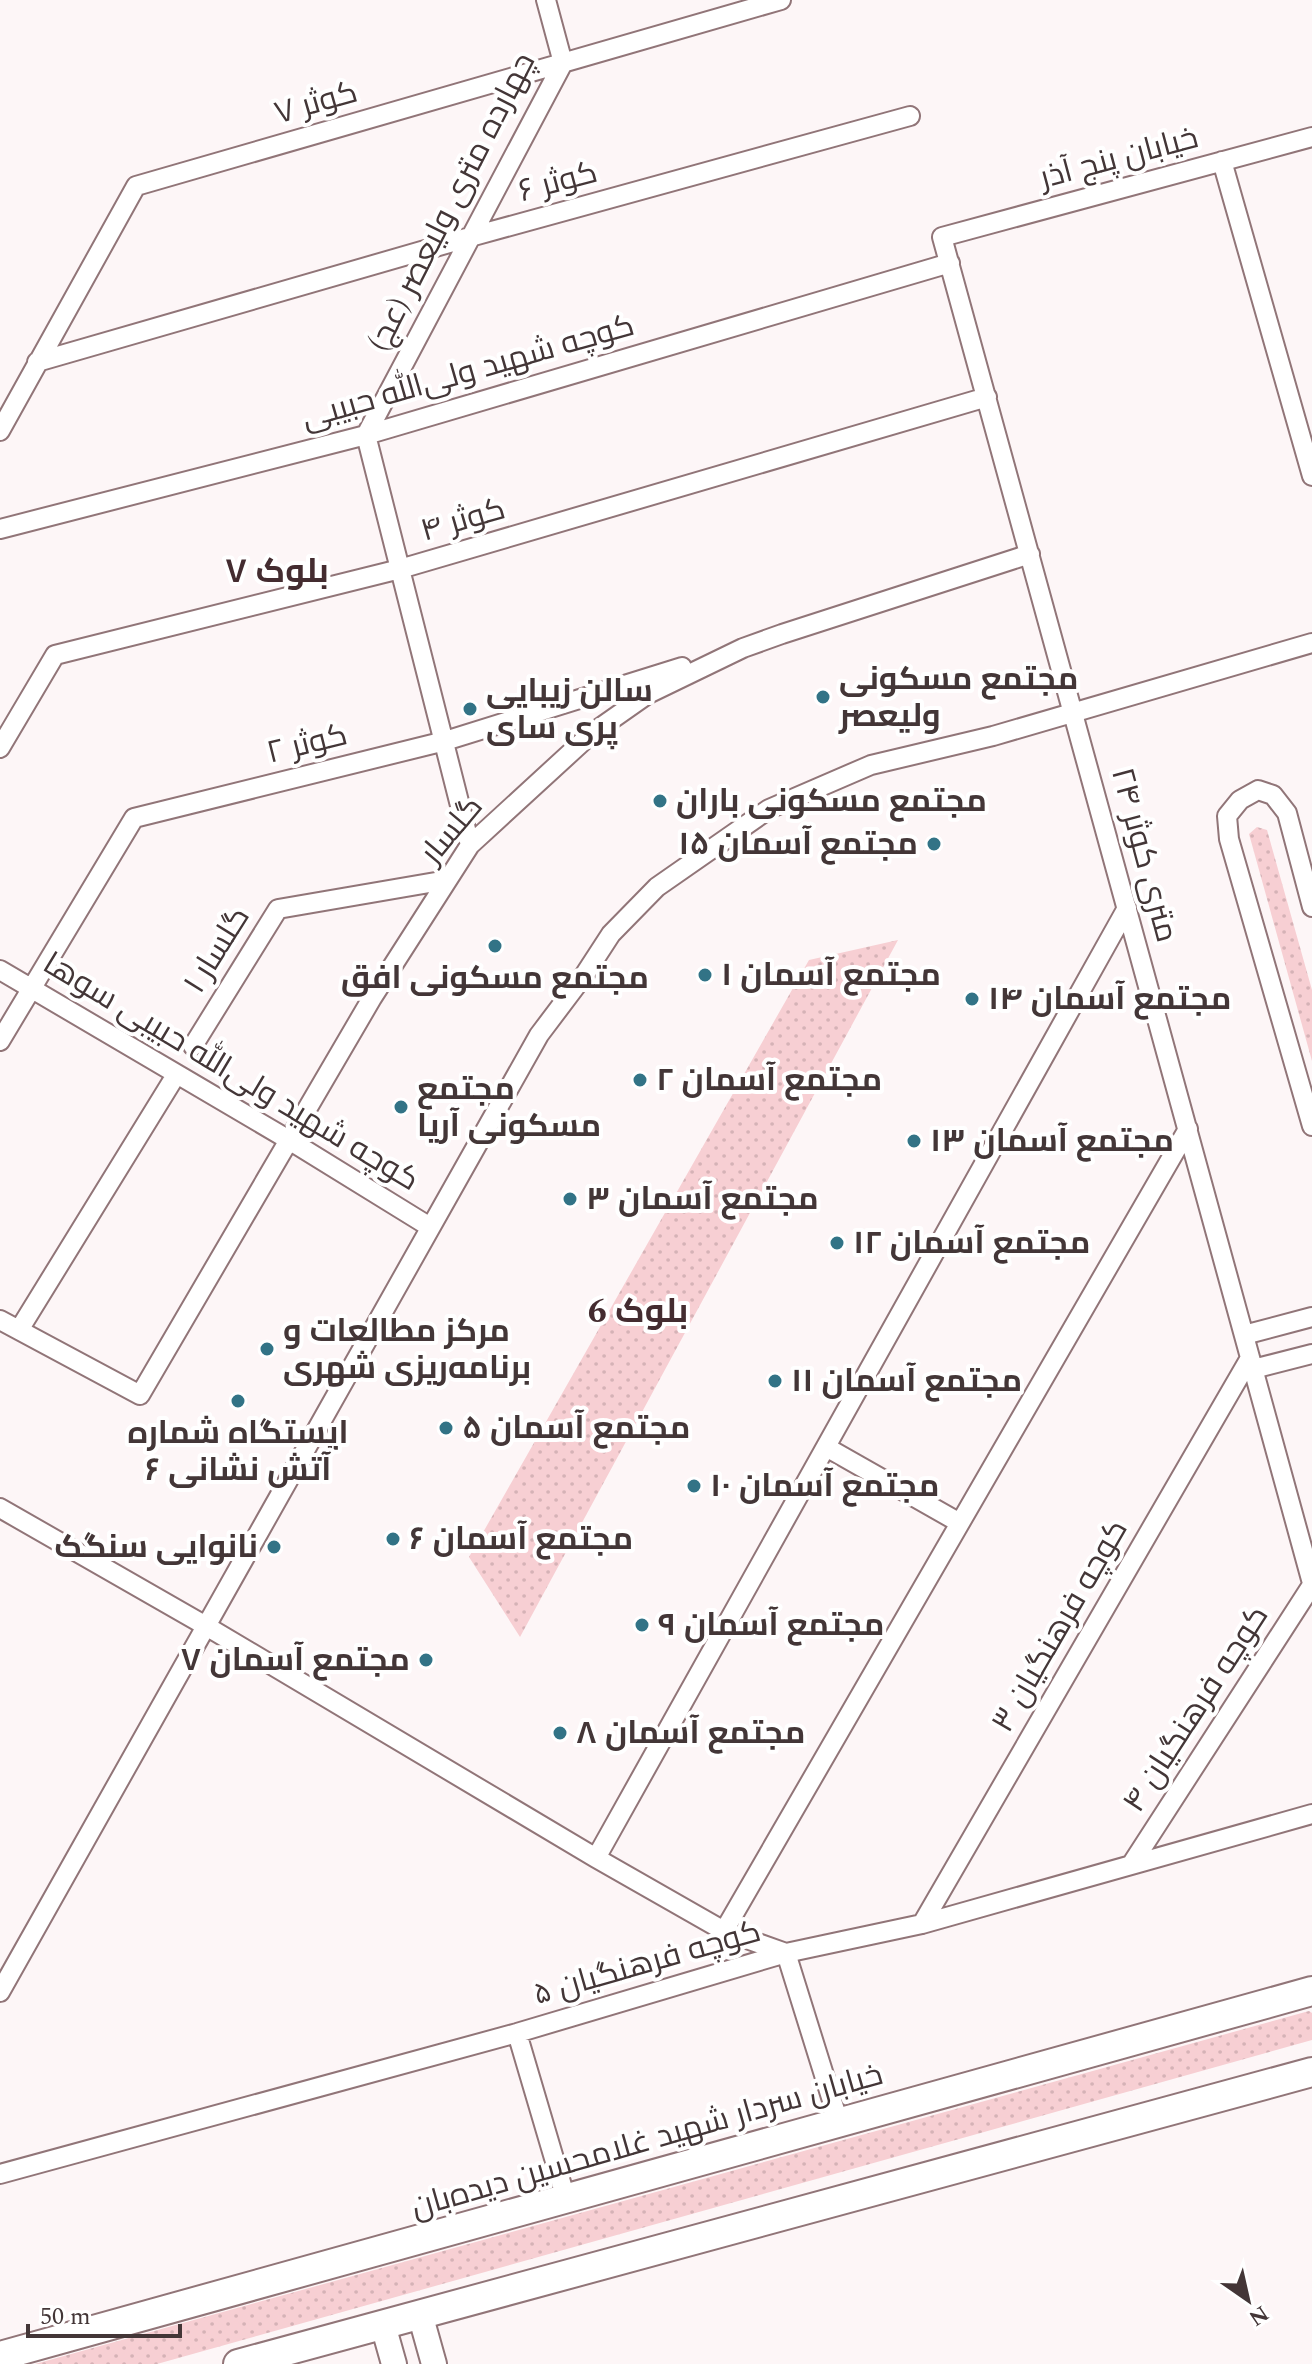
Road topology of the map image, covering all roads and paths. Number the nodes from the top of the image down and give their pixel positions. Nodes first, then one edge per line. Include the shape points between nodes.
1 (546, 0) edge
2 (781, 0) edge
3 (563, 63) junction
4 (910, 116) dead end
5 (1312, 137) edge
6 (1222, 161) junction
7 (470, 237) junction
8 (942, 237) joint
9 (950, 263) junction
10 (37, 362) junction
11 (987, 397) junction
12 (0, 431) edge
13 (366, 435) junction
14 (1312, 476) edge
15 (0, 529) edge
16 (1030, 554) junction
17 (400, 569) junction
18 (1312, 643) edge
19 (743, 648) junction
20 (1074, 712) junction
21 (445, 741) junction
22 (0, 748) edge
23 (470, 845) junction
24 (447, 880) junction
25 (1312, 907) edge
26 (1127, 908) junction
27 (0, 970) edge
28 (32, 988) junction
29 (0, 1041) edge
30 (193, 1046) dead end
31 (176, 1075) junction
32 (1312, 1126) edge
33 (1188, 1129) junction
34 (289, 1140) junction
35 (430, 1227) junction
36 (1312, 1317) edge
37 (0, 1320) edge
38 (19, 1330) junction
39 (1244, 1335) junction
40 (1312, 1354) edge
41 (1252, 1363) junction
42 (826, 1447) junction
43 (0, 1508) edge
44 (960, 1523) junction
45 (1312, 1584) edge
46 (206, 1626) junction
47 (1312, 1814) edge
48 (596, 1858) junction
49 (1131, 1865) junction
50 (922, 1924) junction
51 (724, 1931) junction
52 (786, 1953) junction
53 (1312, 1991) edge
54 (0, 1992) edge
55 (517, 2033) junction
56 (1312, 2072) edge
57 (839, 2123) junction
58 (0, 2174) edge
59 (566, 2199) junction
60 (420, 2314) junction
61 (383, 2325) junction
62 (0, 2356) edge
63 (238, 2364) edge
64 (394, 2364) edge
65 (434, 2364) edge

1 - 3 street, چهارده متری ولیعصر (عج)
2 - 3 street, کوثر ۷
3 - 7 street, چهارده متری ولیعصر (عج)
3 - 10 street, کوثر ۷ via 136,186
4 - 7 street, کوثر ۶
5 - 6 street, خیابان پنج آذر
6 - 8 street, خیابان پنج آذر
6 - 14 street
7 - 10 street, کوثر ۶
7 - 13 street, چهارده متری ولیعصر (عج)
8 - 9 street, ۲۴ متری کوثر
9 - 11 street, ۲۴ متری کوثر
9 - 13 street, کوچه شهید ولی‌الله حبیبی
10 - 12 street, کوثر ۷
11 - 16 street, ۲۴ متری کوثر
11 - 17 street, کوثر ۴
13 - 15 street, کوچه شهید ولی‌الله حبیبی
13 - 17 street
16 - 19 street, گلسار
16 - 20 street, ۲۴ متری کوثر
17 - 21 street
17 - 22 street, کوثر ۴ via 55,655
18 - 20 street
19 - 21 street, کوثر ۲
19 - 23 street, گلسار via 648,694 591,734
20 - 26 street, ۲۴ متری کوثر
20 - 35 street via 871,765 769,809 657,887 611,934 539,1035
21 - 23 street
21 - 28 street, کوثر ۲ via 134,818
23 - 24 street, گلسار
24 - 30 street, گلسار ۱ via 278,909
24 - 34 street, گلسار
25 - 32 street via 1287,813 1273,795 1258,790 1240,800 1227,816 1229,839
26 - 33 street, ۲۴ متری کوثر
26 - 42 street
27 - 28 street, کوچه شهید ولی‌الله حبیبی سوها
28 - 29 street, کوثر ۲
28 - 31 street, کوچه شهید ولی‌الله حبیبی سوها
31 - 34 street, کوچه شهید ولی‌الله حبیبی سوها
31 - 38 street
33 - 39 street, ۲۴ متری کوثر
33 - 44 street
34 - 35 street, کوچه شهید ولی‌الله حبیبی سوها
34 - 38 street, گلسار via 140,1395
35 - 46 street
36 - 39 street
37 - 38 street
39 - 41 street, ۲۴ متری کوثر
40 - 41 street
41 - 45 street, ۲۴ متری کوثر
41 - 50 street, کوچه فرهنگیان ۳
42 - 44 street
42 - 48 street
43 - 46 street
44 - 51 street
45 - 49 street, کوچه فرهنگیان ۴
46 - 48 street
46 - 54 street
47 - 49 street, کوچه فرهنگیان ۵
48 - 51 street
49 - 50 street, کوچه فرهنگیان ۵
50 - 52 street, کوچه فرهنگیان ۵
51 - 52 street
52 - 55 street, کوچه فرهنگیان ۵
52 - 57 street
53 - 57 main road, خیابان سردار شهید غلامحسین دیده‌بان
55 - 58 street, کوچه فرهنگیان ۵
55 - 59 street
56 - 60 main road
57 - 59 main road, خیابان سردار شهید غلامحسین دیده‌بان
59 - 62 main road, خیابان سردار شهید غلامحسین دیده‌بان
60 - 61 main road
60 - 65 main road
61 - 63 main road
61 - 64 main road

